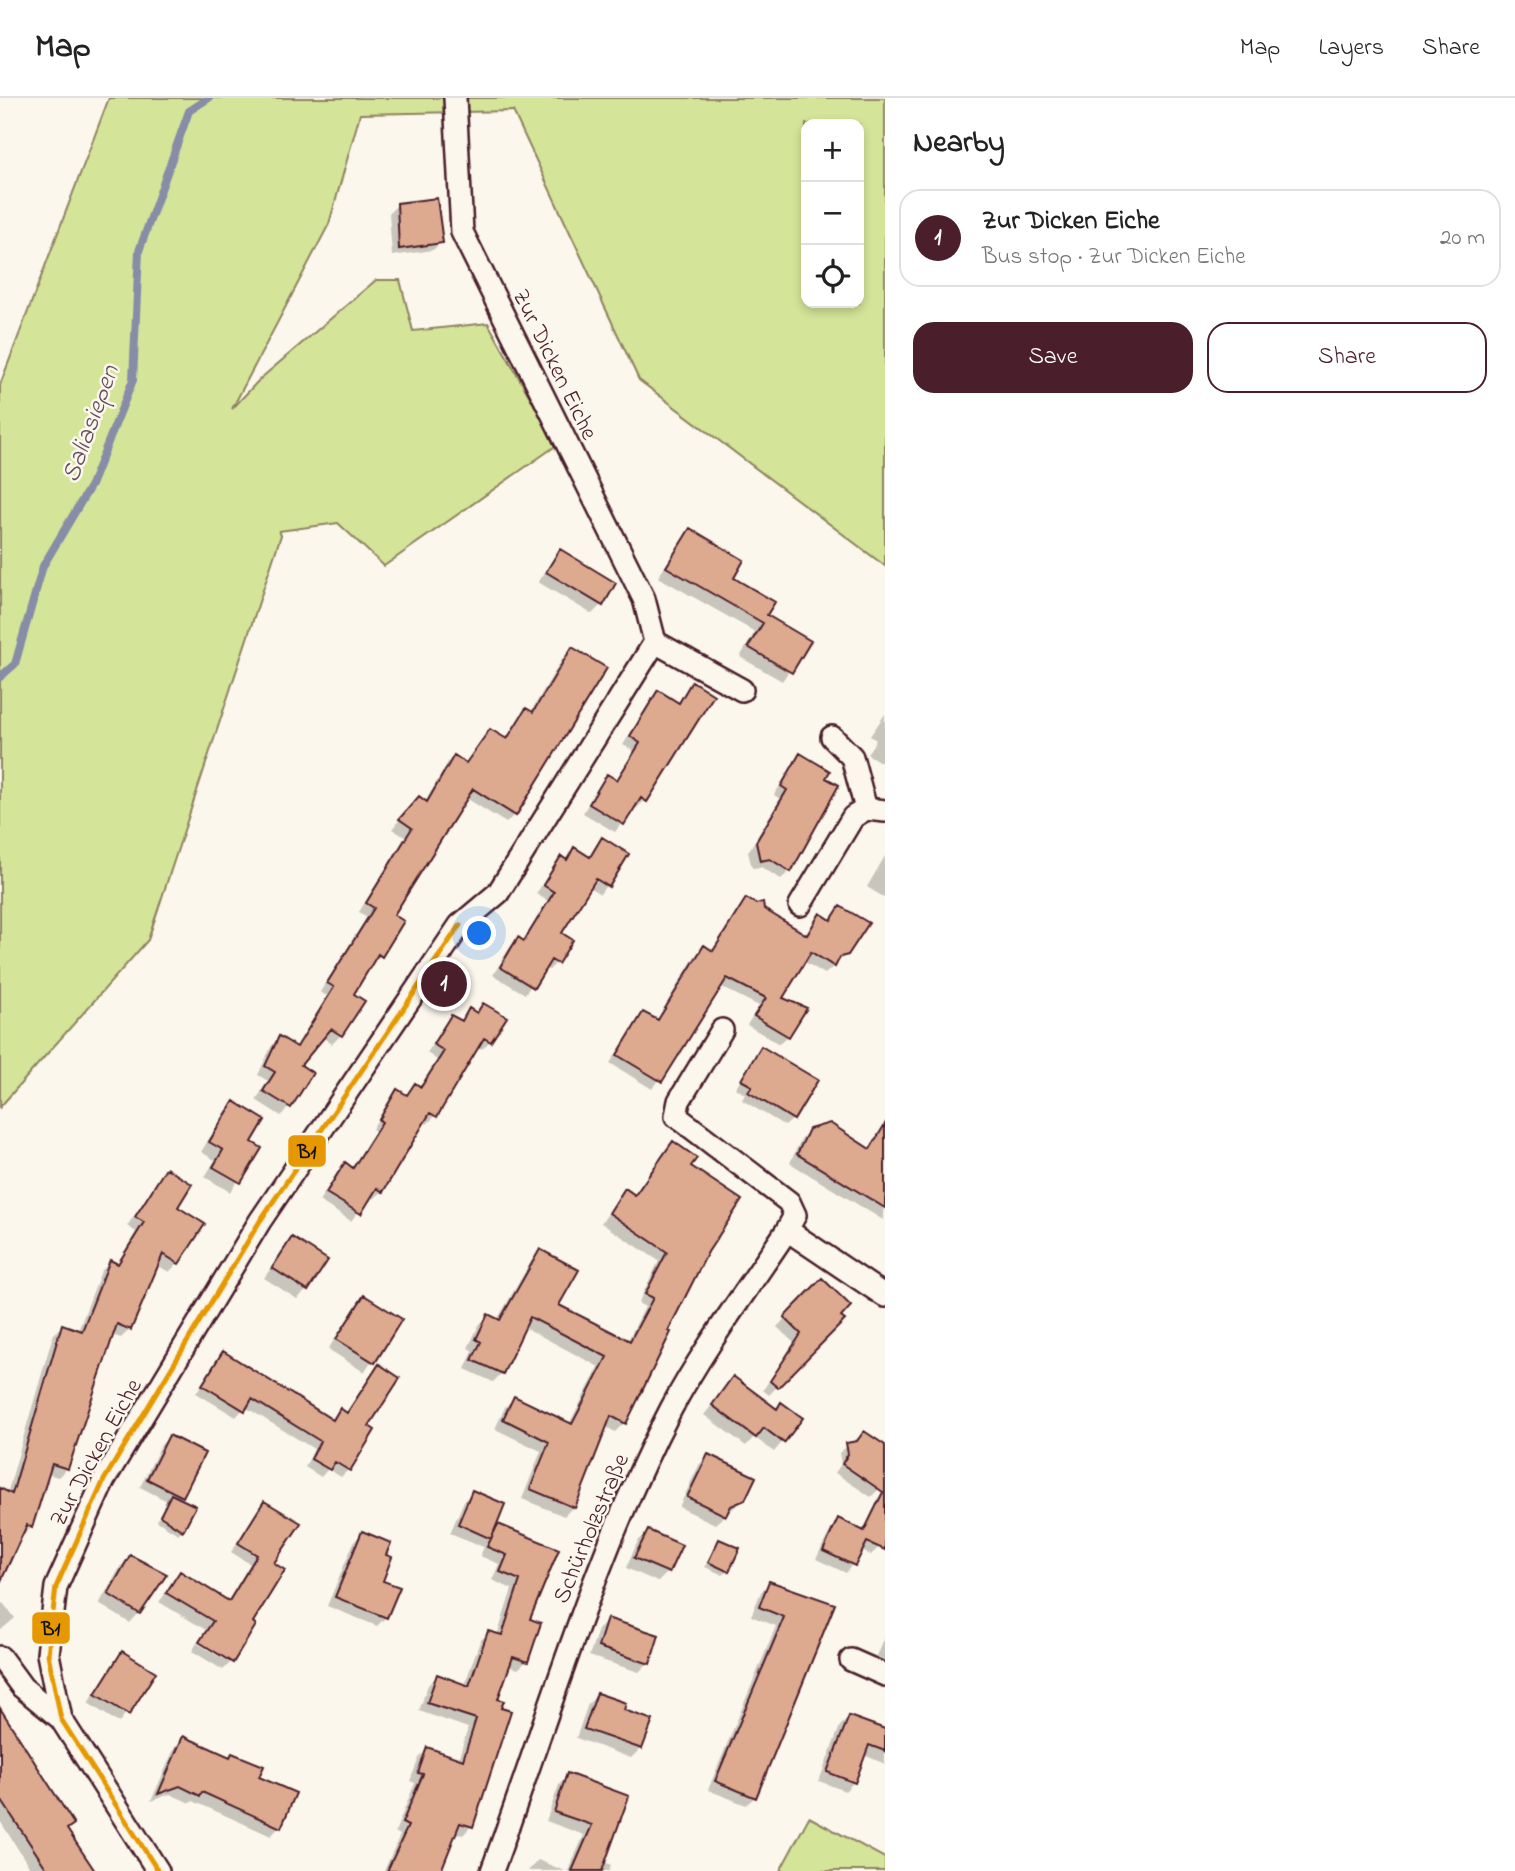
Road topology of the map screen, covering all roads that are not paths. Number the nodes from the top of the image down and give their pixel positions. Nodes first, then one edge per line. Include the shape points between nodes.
1 (455, 98) edge
2 (655, 642) junction
3 (742, 690) dead end
4 (832, 737) dead end
5 (876, 810) edge
6 (800, 905) dead end
7 (722, 1030) dead end
8 (787, 1230) junction
9 (885, 1296) edge
10 (0, 1657) edge
11 (851, 1660) dead end
12 (885, 1675) edge
13 (61, 1719) junction
14 (158, 1871) edge
15 (492, 1871) edge

1 - 2 street, Zur Dicken Eiche via 462,232 644,599
2 - 3 street
2 - 13 street, Zur Dicken Eiche via 498,893 460,925 261,1222 104,1480 56,1587 48,1654
4 - 5 street via 852,757
5 - 6 street via 853,817
7 - 8 street via 679,1101 677,1116 789,1202 795,1215
8 - 9 street
8 - 15 street, Schürholzstraße via 672,1407 640,1474 591,1590
10 - 13 street, Zur Dicken Eiche via 22,1687
11 - 12 street
13 - 14 street, Zur Dicken Eiche

